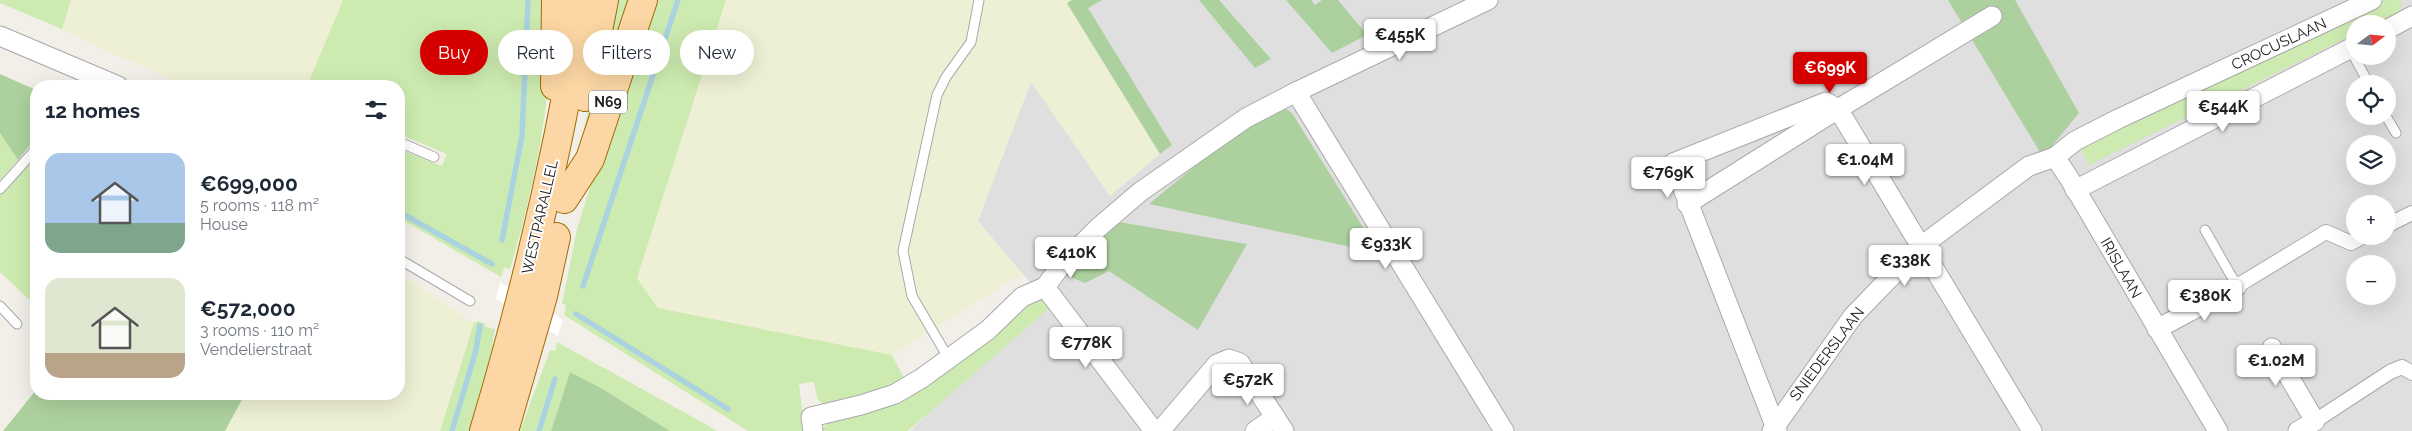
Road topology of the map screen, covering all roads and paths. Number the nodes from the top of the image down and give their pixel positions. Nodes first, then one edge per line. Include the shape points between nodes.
1 (556, 0) edge
2 (584, 0) edge
3 (604, 0) edge
4 (642, 0) edge
5 (979, 0) edge
6 (1488, 0) edge
7 (2372, 0) edge
8 (1992, 16) dead end
9 (2412, 16) edge
10 (2396, 25) edge
11 (0, 36) edge
12 (2346, 52) edge
13 (97, 80) edge
14 (1296, 92) junction
15 (1838, 109) junction
16 (2391, 125) edge
17 (561, 128) junction
18 (2396, 134) dead end
19 (405, 145) edge
20 (30, 156) edge
21 (434, 157) dead end
22 (2055, 157) junction
23 (0, 189) edge
24 (2075, 190) junction
25 (564, 199) junction
26 (1688, 204) junction
27 (2412, 213) edge
28 (2396, 221) edge
29 (2205, 230) dead end
30 (2346, 241) edge
31 (1920, 247) junction
32 (405, 263) edge
33 (2237, 286) junction
34 (1045, 287) junction
35 (470, 301) dead end
36 (0, 306) edge
37 (529, 309) junction
38 (17, 324) dead end
39 (2157, 329) junction
40 (2272, 348) dead end
41 (949, 359) junction
42 (2412, 373) edge
43 (2315, 421) junction
44 (1280, 424) edge
45 (1775, 429) edge
46 (484, 431) edge
47 (504, 431) edge
48 (813, 431) edge
49 (1154, 431) edge
50 (1160, 431) edge
51 (1255, 431) edge
52 (1504, 431) edge
53 (2032, 431) edge
54 (2218, 431) edge
55 (2298, 431) edge

1 - 17 main road, N69 via 555,84
2 - 17 main road, WESTPARALLEL / N69
3 - 25 main road, WESTPARALLEL / N69
4 - 25 main road, N69 via 590,159
5 - 41 lane via 971,42 937,95 903,251 912,296
6 - 14 street
7 - 22 street, CROCUSLAAN via 2118,119 2075,141
8 - 15 street
9 - 10 street
11 - 13 street
12 - 24 street
14 - 34 street via 1246,118 1163,175 1098,228 1055,270
14 - 52 street
15 - 26 street
15 - 26 street via 1826,102 1673,163
15 - 31 street
16 - 18 lane
17 - 37 main road, WESTPARALLEL / N69
19 - 21 lane
20 - 23 lane
22 - 24 street, IRISLAAN
22 - 31 street, SNIEDERSLAAN via 2029,166
24 - 39 street, IRISLAAN
25 - 37 main road, WESTPARALLEL / N69
26 - 45 street
27 - 28 street
29 - 33 lane
30 - 33 street via 2326,232
31 - 45 street, SNIEDERSLAAN via 1853,316
31 - 53 street
32 - 35 lane
33 - 39 street
34 - 41 street via 1022,297 988,330
34 - 49 street
36 - 38 lane
37 - 46 main road, WESTPARALLEL / N69
37 - 47 main road, WESTPARALLEL / N69
39 - 54 street, IRISLAAN
40 - 43 street
41 - 48 street via 895,394 811,416
42 - 43 street via 2402,367 2390,372
43 - 55 street
44 - 50 street via 1240,363 1229,359 1217,364
44 - 51 street

